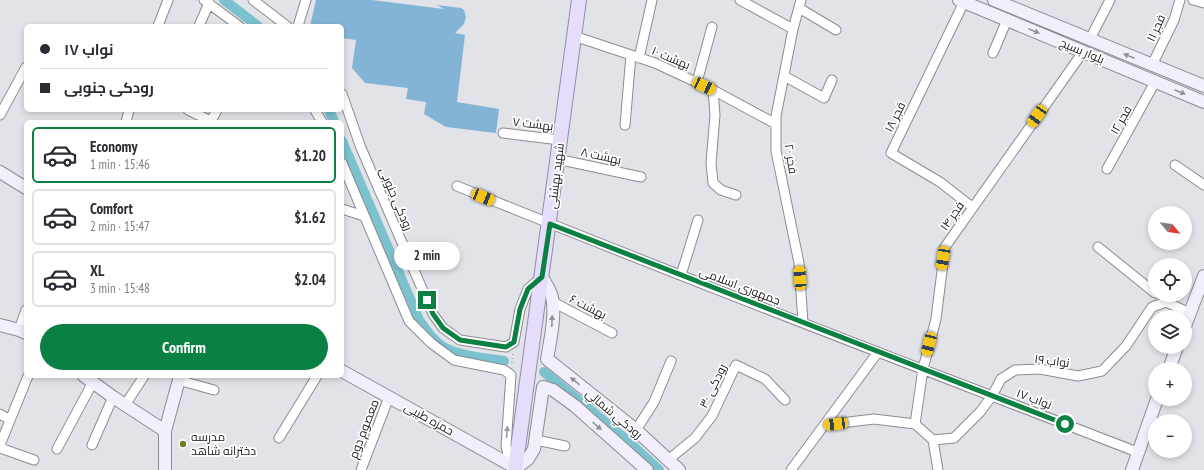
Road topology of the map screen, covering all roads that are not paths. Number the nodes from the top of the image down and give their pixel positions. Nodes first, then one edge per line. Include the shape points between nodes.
1 (168, 0) edge
2 (253, 0) edge
3 (306, 0) edge
4 (579, 0) edge
5 (652, 0) edge
6 (740, 0) edge
7 (994, 0) edge
8 (1110, 0) edge
9 (1180, 0) edge
10 (1193, 0) edge
11 (962, 1) edge
12 (206, 2) edge
13 (1204, 3) edge
14 (800, 4) edge
15 (1007, 20) junction
16 (159, 24) edge
17 (200, 24) edge
18 (236, 24) edge
19 (283, 24) edge
20 (299, 24) edge
21 (712, 28) dead end
22 (793, 29) junction
23 (836, 30) dead end
24 (574, 36) junction
25 (1090, 39) junction
26 (1083, 52) junction
27 (993, 53) dead end
28 (635, 57) junction
29 (1152, 65) junction
30 (24, 71) edge
31 (784, 76) junction
32 (832, 80) dead end
33 (697, 82) junction
34 (1155, 82) junction
35 (1204, 86) edge
36 (712, 90) junction
37 (344, 100) edge
38 (1204, 102) edge
39 (192, 112) edge
40 (0, 115) edge
41 (210, 120) edge
42 (776, 124) junction
43 (625, 125) dead end
44 (503, 133) dead end
45 (560, 140) junction
46 (557, 159) junction
47 (1175, 165) dead end
48 (344, 168) edge
49 (1108, 170) dead end
50 (0, 172) edge
51 (641, 177) dead end
52 (1204, 185) edge
53 (457, 186) dead end
54 (24, 187) edge
55 (736, 195) dead end
56 (972, 207) junction
57 (344, 210) edge
58 (364, 216) junction
59 (698, 220) dead end
60 (550, 224) junction
61 (1098, 247) dead end
62 (682, 275) junction
63 (1204, 276) edge
64 (542, 277) junction
65 (1148, 287) edge
66 (553, 302) junction
67 (1166, 302) joint
68 (1183, 310) edge
69 (1191, 310) edge
70 (804, 323) junction
71 (0, 325) edge
72 (23, 331) edge
73 (612, 332) dead end
74 (878, 352) junction
75 (671, 361) dead end
76 (923, 369) junction
77 (344, 372) edge
78 (27, 378) edge
79 (143, 378) edge
80 (179, 378) edge
81 (316, 378) edge
82 (88, 379) edge
83 (214, 390) dead end
84 (992, 396) junction
85 (389, 397) junction
86 (113, 398) junction
87 (785, 400) dead end
88 (125, 405) junction
89 (1155, 406) edge
90 (0, 414) edge
91 (10, 420) junction
92 (915, 424) junction
93 (824, 425) junction
94 (636, 430) junction
95 (165, 431) junction
96 (279, 438) dead end
97 (536, 440) junction
98 (933, 440) junction
99 (92, 445) dead end
100 (565, 446) dead end
101 (0, 447) edge
102 (57, 449) dead end
103 (1138, 452) junction
104 (34, 460) dead end
105 (668, 460) junction
106 (516, 466) edge
107 (165, 470) edge
108 (361, 470) edge
109 (647, 470) edge
110 (679, 470) edge
111 (791, 470) edge
112 (938, 470) edge
113 (1132, 470) edge

1 - 16 street
2 - 19 street
3 - 20 street
4 - 24 main road, شهید بهشتی
5 - 28 street
6 - 22 street
7 - 25 street, بلوار بسیج
8 - 25 street
9 - 29 street, فجر ۱۱ via 1174,20
10 - 13 street
11 - 15 street, بلوار بسیج
11 - 56 street, فجر ۱۸ via 891,153 940,182
12 - 17 street
12 - 18 street
14 - 22 street, فجر ۲۰
14 - 23 street
15 -> 26 street, بلوار بسیج
15 - 27 street
21 - 33 street
22 - 31 street, فجر ۲۰
24 - 28 street, بهشت ۱۰
24 - 45 main road, شهید بهشتی
29 -> 25 street, بلوار بسیج
26 - 34 street, بلوار بسیج
26 - 56 street, فجر ۱۴
28 - 33 street, بهشت ۱۰
28 - 43 street
29 - 35 street, بلوار بسیج
30 - 40 street
31 - 32 street via 824,98
31 - 42 street, فجر ۲۰
33 - 36 street, بهشت ۱۰
34 -> 38 street, بلوار بسیج
34 - 49 street, فجر ۱۲
36 - 42 street, بهشت ۱۰
36 - 55 street via 715,115 712,183 720,190
37 - 64 street, رودکی جنوبی via 361,148 433,314 443,328 460,340 506,347 514,342 520,309 528,289
39 - 41 street
42 - 70 street, فجر ۲۰ via 776,150 799,263
44 - 45 street, بهشت ۷
45 - 46 main road, شهید بهشتی
46 - 51 street, بهشت ۸
46 - 60 main road, شهید بهشتی
47 - 52 street
48 - 58 street
50 - 54 street
53 - 60 street, جمهوری اسلامی
56 - 76 street, فجر ۱۴ via 945,247 936,319
57 - 58 street
106 -> 58 street via 508,455 506,446 511,375 504,370 454,360 431,343 410,321
59 - 62 street
60 - 62 street, جمهوری اسلامی
60 - 64 main road, شهید بهشتی
61 - 65 street
62 - 70 street, جمهوری اسلامی
63 - 69 street
64 - 66 street via 551,292
64 - 106 main road, شهید بهشتی
66 - 73 street, بهشت ۶
94 -> 66 street, رودکي شمالي via 547,359
67 - 68 street
67 - 84 street, نواب ۱۹ via 1152,307 1126,346 1102,371 1078,376 1040,369 1015,370 1001,379
70 - 74 street, جمهوری اسلامی
71 - 72 street
74 - 76 street, جمهوری اسلامی
74 - 93 street
75 - 94 street via 654,402
76 - 84 street, نواب ۱۷
76 - 92 street, فجر ۱۴
77 - 85 street, حمزه طیبی
78 - 91 street
79 - 88 street
80 - 83 street
80 - 95 street
81 - 96 street
82 - 86 street
82 - 102 street
84 - 98 street, نواب ۱۹ via 954,438
84 - 103 street, نواب ۱۷
85 - 106 street, حمزه طیبی
85 - 108 street, معصوم دوم
86 - 88 street
86 - 99 street
87 - 105 street, رودکی ۳۰ via 765,379 736,365 712,416 695,438
88 - 95 street
89 - 103 street
90 - 91 street
91 - 101 street
92 - 93 street via 874,419
92 - 98 street
93 - 111 street
94 - 105 street, رودکي شمالي
95 - 107 street
97 - 100 street
97 - 106 street via 532,454
97 -> 109 street, رودکي شمالي via 543,387 553,390 575,406
98 - 112 street
101 - 104 street
103 - 113 street
105 - 110 street, رودکي شمالي

